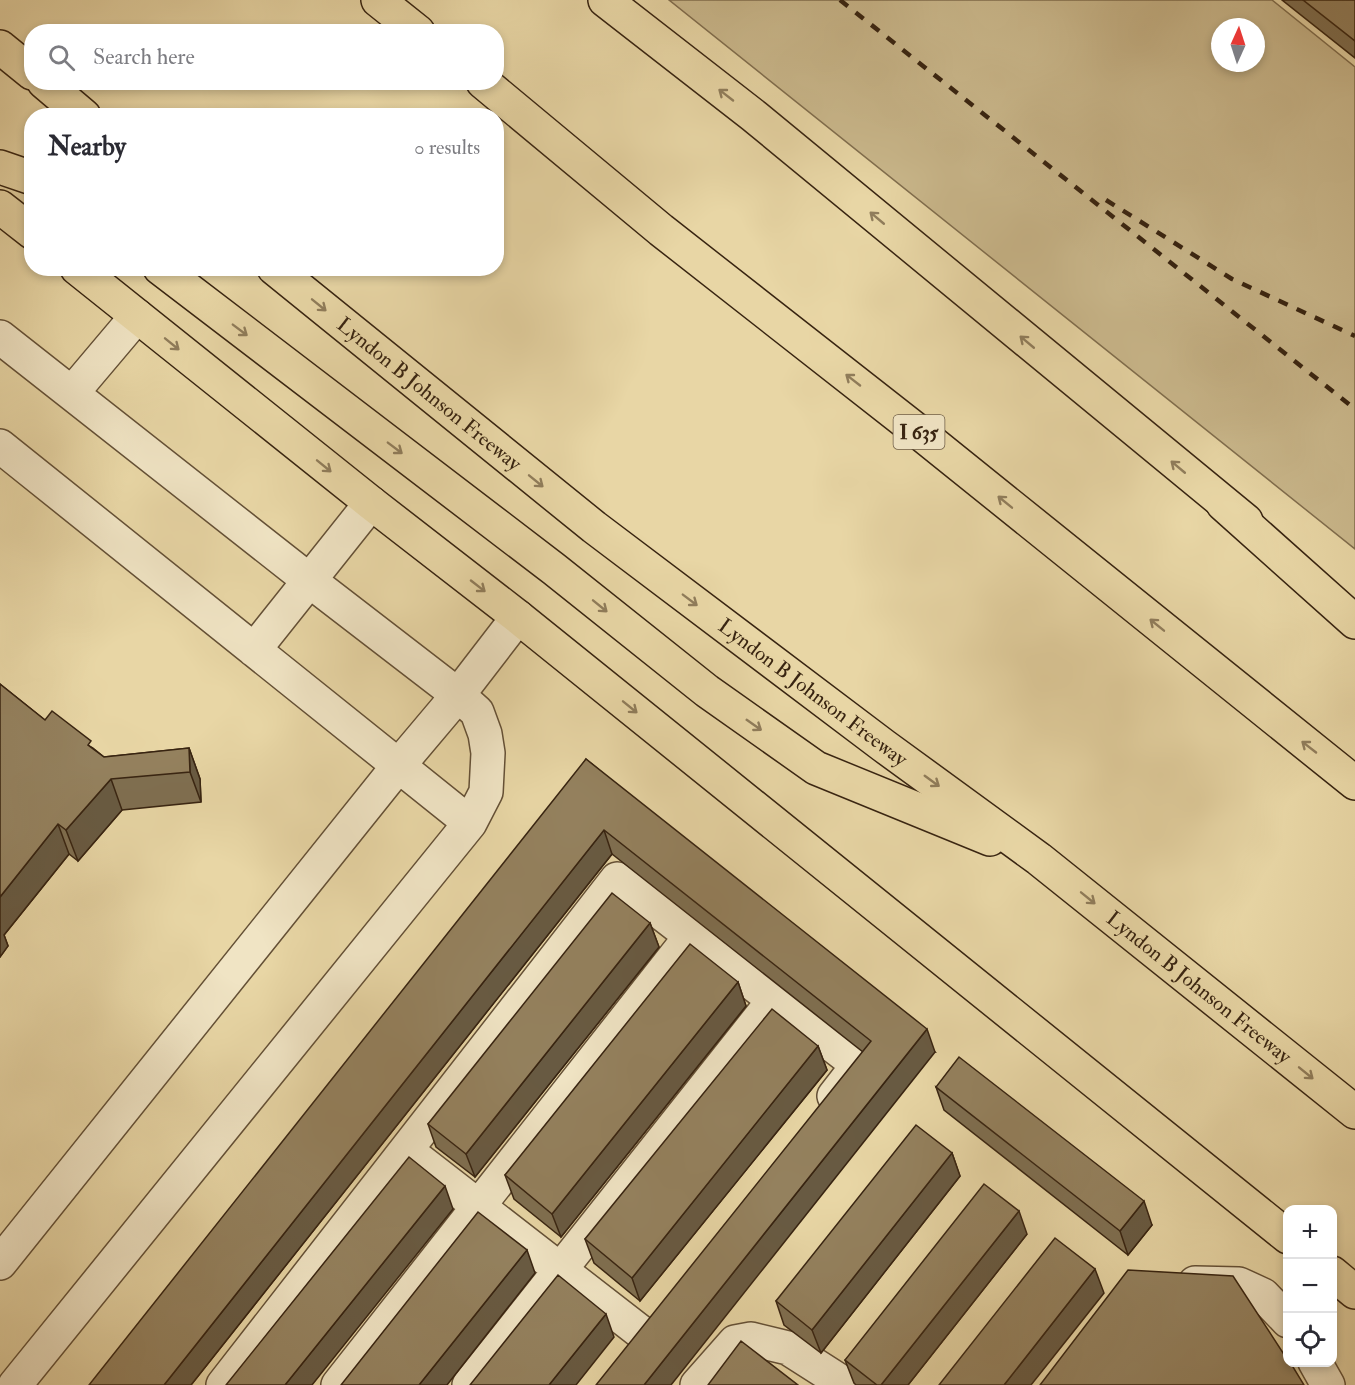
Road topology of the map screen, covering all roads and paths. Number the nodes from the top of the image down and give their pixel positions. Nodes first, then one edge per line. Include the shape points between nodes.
1 (378, 0) edge
2 (605, 0) edge
3 (408, 24) edge
4 (0, 47) edge
5 (24, 66) edge
6 (53, 90) edge
7 (493, 90) edge
8 (75, 108) edge
9 (0, 167) edge
10 (24, 175) edge
11 (0, 207) edge
12 (24, 226) edge
13 (87, 276) edge
14 (170, 276) edge
15 (284, 276) edge
16 (136, 316) junction
17 (0, 337) edge
18 (72, 393) junction
19 (0, 446) edge
20 (371, 503) junction
21 (1223, 504) junction
22 (310, 581) junction
23 (1355, 603) edge
24 (518, 617) junction
25 (1355, 622) edge
26 (254, 650) junction
27 (458, 695) junction
28 (399, 765) junction
29 (1355, 783) edge
30 (470, 823) junction
31 (1039, 859) junction
32 (691, 936) junction
33 (774, 1000) junction
34 (1355, 1112) edge
35 (815, 1122) edge
36 (406, 1150) junction
37 (479, 1206) junction
38 (1283, 1234) edge
39 (0, 1263) edge
40 (561, 1270) junction
41 (1337, 1277) edge
42 (1162, 1282) edge
43 (1355, 1292) edge
44 (1283, 1317) edge
45 (646, 1339) edge
46 (1317, 1367) edge
47 (15, 1385) edge
48 (223, 1385) edge
49 (338, 1385) edge
50 (470, 1385) edge
51 (697, 1385) edge
52 (843, 1385) edge
53 (1328, 1385) edge

1 - 3 main road
21 -> 2 main road via 753,116
4 - 5 main road
6 - 8 main road
29 -> 7 main road, I 635 via 661,230
9 - 10 main road
11 - 12 main road
13 - 16 main road
14 -> 31 main road via 545,562 706,691 816,768
15 -> 31 main road, Lyndon B Johnson Freeway via 594,527
16 - 18 lane
16 -> 20 main road
17 - 18 lane
18 - 22 lane
19 - 26 lane
20 - 22 lane
20 -> 24 main road
21 - 23 main road
21 - 25 main road
22 - 26 lane
22 - 27 lane
24 - 27 lane
24 -> 38 main road
26 - 28 lane
27 - 28 lane
27 - 30 lane via 477,712 488,753 486,792
28 - 30 lane
28 - 39 lane
30 - 47 lane
31 -> 34 main road, Lyndon B Johnson Freeway
32 - 33 lane
32 - 36 lane via 617,879
32 - 37 lane
33 - 35 lane via 858,1065
33 - 40 lane
36 - 37 lane
36 - 48 lane
37 - 40 lane
37 - 49 lane
40 - 45 lane
40 - 50 lane
41 - 43 main road
42 - 44 lane via 1239,1284 1263,1295
46 - 53 lane
51 - 52 lane via 735,1341 751,1339 788,1348

